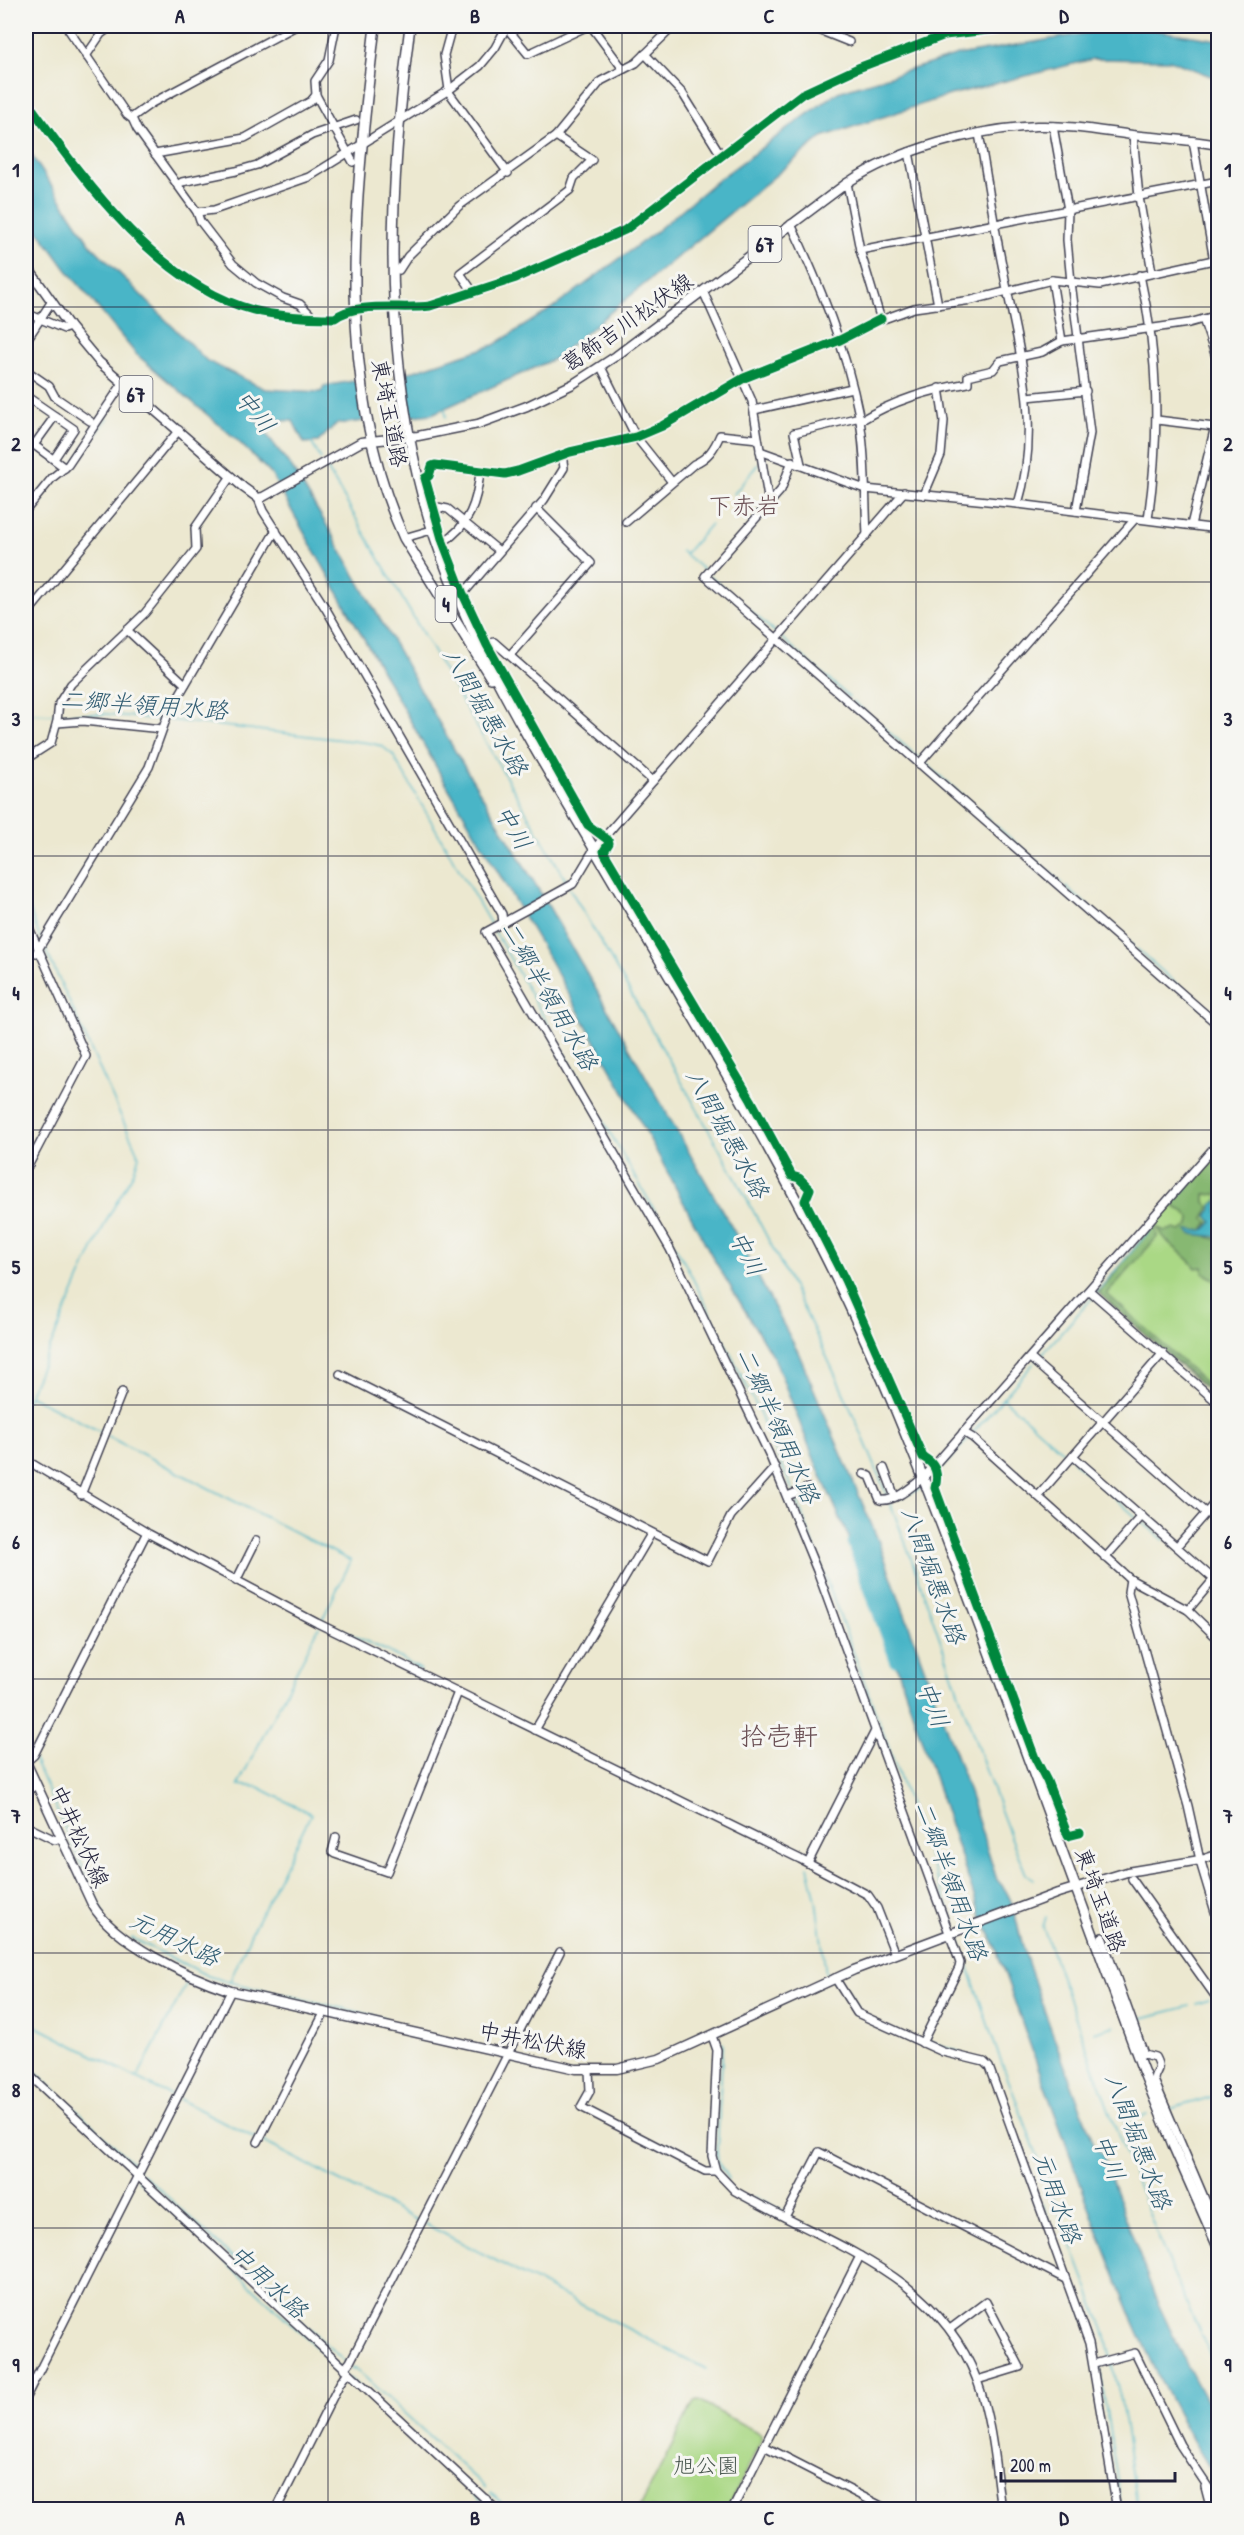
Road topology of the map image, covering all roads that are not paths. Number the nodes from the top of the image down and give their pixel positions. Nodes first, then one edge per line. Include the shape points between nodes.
1 (66, 26) edge
2 (112, 26) edge
3 (296, 26) edge
4 (336, 26) edge
5 (375, 26) edge
6 (410, 26) edge
7 (452, 26) edge
8 (506, 26) edge
9 (590, 26) edge
10 (674, 26) edge
11 (809, 26) edge
12 (946, 26) edge
13 (1022, 26) edge
14 (945, 35) junction
15 (849, 42) dead end
16 (645, 54) junction
17 (86, 56) junction
18 (623, 69) junction
19 (448, 91) junction
20 (316, 95) junction
21 (26, 99) edge
22 (132, 118) junction
23 (356, 120) dead end
24 (399, 122) junction
25 (1053, 126) junction
26 (335, 129) junction
27 (980, 135) junction
28 (1133, 135) junction
29 (556, 136) junction
30 (1193, 141) junction
31 (362, 143) junction
32 (1218, 145) edge
33 (347, 152) junction
34 (909, 152) junction
35 (155, 154) junction
36 (721, 155) junction
37 (352, 162) dead end
38 (508, 173) junction
39 (1218, 182) edge
40 (847, 183) junction
41 (177, 185) junction
42 (1201, 185) junction
43 (1139, 197) junction
44 (1068, 210) junction
45 (197, 212) junction
46 (791, 224) junction
47 (996, 224) junction
48 (926, 237) junction
49 (860, 250) junction
50 (1216, 260) edge
51 (399, 270) dead end
52 (27, 272) edge
53 (1152, 272) junction
54 (1140, 275) junction
55 (1053, 280) junction
56 (1071, 282) junction
57 (1218, 284) edge
58 (703, 291) junction
59 (474, 292) junction
60 (1008, 292) junction
61 (52, 301) junction
62 (393, 305) junction
63 (938, 305) junction
64 (356, 311) junction
65 (26, 313) edge
66 (1218, 315) edge
67 (41, 318) junction
68 (314, 318) junction
69 (881, 319) junction
70 (1203, 319) junction
71 (70, 327) junction
72 (1152, 329) junction
73 (1079, 337) junction
74 (840, 340) junction
75 (26, 341) edge
76 (1062, 341) junction
77 (1021, 358) junction
78 (1218, 363) edge
79 (601, 367) junction
80 (26, 370) edge
81 (744, 378) junction
82 (123, 383) junction
83 (852, 388) junction
84 (939, 388) junction
85 (1086, 391) junction
86 (26, 396) edge
87 (1027, 397) junction
88 (56, 398) junction
89 (754, 410) junction
90 (48, 411) junction
91 (1218, 414) edge
92 (55, 416) junction
93 (860, 419) junction
94 (1157, 420) junction
95 (90, 422) dead end
96 (1216, 426) edge
97 (179, 430) junction
98 (409, 432) junction
99 (372, 436) junction
100 (636, 437) junction
101 (26, 439) edge
102 (758, 439) junction
103 (34, 445) junction
104 (760, 451) junction
105 (562, 454) junction
106 (54, 459) junction
107 (792, 461) junction
108 (801, 464) junction
109 (65, 468) junction
110 (480, 472) junction
111 (231, 476) junction
112 (672, 482) junction
113 (865, 489) junction
114 (904, 492) junction
115 (924, 495) junction
116 (258, 498) junction
117 (769, 504) junction
118 (1018, 504) junction
119 (432, 506) junction
120 (536, 508) junction
121 (26, 510) edge
122 (1076, 511) junction
123 (1135, 519) junction
124 (1148, 519) junction
125 (464, 522) junction
126 (626, 522) dead end
127 (1191, 525) junction
128 (437, 528) junction
129 (1218, 529) edge
130 (276, 530) junction
131 (867, 535) junction
132 (404, 538) junction
133 (443, 542) junction
134 (500, 551) junction
135 (463, 594) junction
136 (26, 615) edge
137 (127, 630) junction
138 (777, 640) junction
139 (487, 645) junction
140 (510, 656) junction
141 (185, 684) junction
142 (57, 722) junction
143 (162, 729) junction
144 (26, 759) edge
145 (919, 764) junction
146 (544, 765) junction
147 (653, 781) junction
148 (604, 837) junction
149 (594, 849) junction
150 (26, 921) edge
151 (503, 923) junction
152 (37, 951) junction
153 (1218, 1025) edge
154 (1218, 1143) edge
155 (26, 1170) edge
156 (1090, 1291) junction
157 (1163, 1353) junction
158 (1030, 1358) junction
159 (340, 1374) dead end
160 (122, 1392) dead end
161 (1218, 1403) edge
162 (1102, 1422) junction
163 (963, 1432) junction
164 (1073, 1456) junction
165 (26, 1460) edge
166 (934, 1465) junction
167 (775, 1467) junction
168 (884, 1468) dead end
169 (864, 1474) dead end
170 (924, 1477) junction
171 (808, 1488) dead end
172 (81, 1495) junction
173 (787, 1496) junction
174 (895, 1497) junction
175 (1038, 1497) junction
176 (1218, 1499) edge
177 (1206, 1513) junction
178 (1142, 1516) junction
179 (147, 1534) junction
180 (651, 1534) junction
181 (256, 1541) dead end
182 (1177, 1546) junction
183 (1105, 1558) junction
184 (1130, 1579) junction
185 (236, 1581) junction
186 (1216, 1581) edge
187 (1188, 1610) junction
188 (1218, 1639) edge
189 (458, 1692) junction
190 (535, 1730) junction
191 (875, 1731) junction
192 (26, 1762) edge
193 (36, 1785) junction
194 (26, 1796) edge
195 (26, 1826) edge
196 (1080, 1833) dead end
197 (336, 1837) dead end
198 (60, 1838) junction
199 (1218, 1854) edge
200 (1200, 1860) junction
201 (808, 1863) junction
202 (1132, 1879) dead end
203 (1076, 1887) junction
204 (1218, 1920) edge
205 (949, 1934) junction
206 (1102, 1937) dead end
207 (560, 1952) dead end
208 (895, 1954) junction
209 (835, 1978) junction
210 (231, 1991) junction
211 (1218, 2000) edge
212 (324, 2013) junction
213 (712, 2036) junction
214 (922, 2043) junction
215 (507, 2054) junction
216 (589, 2070) junction
217 (26, 2072) edge
218 (258, 2142) dead end
219 (716, 2171) junction
220 (138, 2178) junction
221 (785, 2217) junction
222 (1218, 2230) edge
223 (1218, 2247) edge
224 (860, 2256) junction
225 (1065, 2279) junction
226 (950, 2329) junction
227 (1094, 2364) junction
228 (345, 2372) junction
229 (977, 2380) junction
230 (26, 2397) edge
231 (764, 2446) junction
232 (1203, 2481) junction
233 (486, 2499) junction
234 (1218, 2502) edge
235 (276, 2510) edge
236 (481, 2510) edge
237 (497, 2510) edge
238 (732, 2510) edge
239 (889, 2510) edge
240 (1001, 2510) edge
241 (1117, 2510) edge
242 (1211, 2510) edge

1 - 17 street
2 - 17 street via 101,34
3 - 22 street via 152,103
4 - 20 street via 329,60 315,81
5 - 31 highway, 東埼玉道路 / 4
6 - 24 highway, 東埼玉道路 / 4
7 - 19 street via 444,55
8 - 9 street via 528,54
8 - 19 street via 480,66
9 - 18 street
10 - 16 street
11 - 15 street
12 - 14 street
13 - 14 street
14 - 36 street via 802,94
16 - 18 street
16 - 36 street via 683,94
17 - 22 street
18 - 29 street via 600,81
19 - 24 street
19 - 38 street
20 - 26 street
20 - 35 street via 245,138
21 - 68 street via 90,184 178,273 251,310
22 - 35 street
23 - 26 street
24 - 31 street
24 - 62 highway, 東埼玉道路 / 4
25 - 27 main road, 葛飾吉川松伏線 / 67
25 - 28 main road, 葛飾吉川松伏線 / 67
25 - 44 street
26 - 33 street
26 - 41 street via 312,135 257,165
27 - 34 main road, 葛飾吉川松伏線 / 67
27 - 47 street
28 - 30 main road, 葛飾吉川松伏線 / 67
28 - 43 street
29 - 38 street
29 - 59 street via 592,160 574,178 570,190 460,273
30 - 32 main road, 葛飾吉川松伏線 / 67
30 - 42 street
31 - 33 street
31 - 64 highway, 東埼玉道路 / 4
33 - 37 street
33 - 45 street via 309,177 214,210
34 - 40 main road, 葛飾吉川松伏線 / 67
34 - 48 street
35 - 41 street
36 - 59 street via 625,230 516,279
38 - 51 street via 459,206 408,256
39 - 42 street
40 - 46 main road, 葛飾吉川松伏線 / 67
40 - 49 street
41 - 45 street
42 - 43 street
42 - 50 street
43 - 44 street
43 - 53 street
44 - 47 street
44 - 56 street via 1066,240
45 - 68 street via 233,264 256,283 300,304
46 - 58 main road, 葛飾吉川松伏線 / 67
46 - 74 street
47 - 48 street
47 - 60 street
48 - 49 street
48 - 63 street
49 - 69 street
50 - 53 street
50 - 57 street
52 - 61 main road, 67
53 - 54 street
54 - 56 street via 1100,285
54 - 72 street
55 - 56 street
55 - 60 street
55 - 76 street
56 - 73 street
58 - 79 main road, 葛飾吉川松伏線 / 67
58 - 81 street
59 - 62 street via 415,308
60 - 63 street
60 - 77 street
61 - 67 street
61 - 71 main road, 67
62 - 64 street
62 - 98 highway, 東埼玉道路 / 4
63 - 69 street
64 - 68 street via 343,312 335,318
64 - 99 highway, 東埼玉道路 / 4
65 - 67 street
66 - 70 street
67 - 71 street via 64,329
67 - 75 street
69 - 74 street
70 - 72 street
70 - 78 street
71 - 82 main road, 67
72 - 73 street
72 - 94 street
73 - 76 street
73 - 85 street
74 - 81 street
74 - 83 street
76 - 77 street
77 - 84 street via 968,375 968,383
77 - 87 street
79 - 98 main road, 葛飾吉川松伏線 / 67 via 496,419 459,429
79 - 100 street
80 - 88 street via 50,386
81 - 89 street
81 - 100 street
82 - 97 main road, 67
82 - 109 street
83 - 89 street
83 - 93 street
84 - 93 street via 890,404
84 - 115 street via 944,421 941,455
85 - 87 street
85 - 122 street via 1090,433
86 - 90 street
87 - 118 street via 1030,443
88 - 90 street
88 - 95 street
89 - 102 street
90 - 92 street
91 - 96 street
92 - 103 street
92 - 106 street via 74,429
93 - 108 street via 794,433
93 - 113 street
94 - 96 street
94 - 124 street
96 - 127 street
97 - 111 main road, 67
97 - 136 street
98 - 99 main road, 葛飾吉川松伏線 / 67
98 - 128 highway, 東埼玉道路 / 4 via 418,478
99 - 116 main road, 葛飾吉川松伏線 / 67
99 - 132 highway, 東埼玉道路 / 4 via 390,507
100 - 105 street
100 - 112 street
101 - 103 street
102 - 104 street
102 - 112 street via 720,435 703,460
103 - 106 street
104 - 107 street
104 - 117 street
105 - 110 street via 519,471
105 - 120 street via 564,468
106 - 109 street
107 - 108 street
107 - 117 street via 781,490
108 - 113 street
109 - 121 street
110 - 119 street via 432,466 425,478
110 - 125 street via 474,509
111 - 116 main road, 67
111 - 137 street via 195,528 196,549
112 - 126 street
113 - 114 street
113 - 131 street
114 - 115 street
114 - 131 street
115 - 118 street
116 - 130 street
117 - 138 street via 705,576
118 - 122 street
119 - 125 street via 448,509
119 - 128 street
120 - 134 street
120 - 140 street via 591,563
122 - 123 street
123 - 124 street
123 - 145 street
124 - 127 street
125 - 133 street
125 - 134 street
127 - 129 street
128 - 132 street
128 - 133 street
128 - 146 highway, 東埼玉道路 / 4 via 457,597
130 - 141 street
130 - 151 street via 326,609 502,914
131 - 138 street
132 - 146 highway, 東埼玉道路 / 4
133 - 135 street
134 - 135 street
135 - 139 street
137 - 141 street
137 - 142 street via 76,678 59,703
138 - 145 street
138 - 147 street
139 - 140 street via 494,642
139 - 148 street via 588,825
140 - 147 street
141 - 143 street
142 - 143 street
142 - 144 street via 51,743
143 - 152 street via 149,767
145 - 153 street
146 - 149 highway, 東埼玉道路 / 4
147 - 148 street
148 - 149 street
148 - 166 street via 609,843 605,854 792,1176 810,1189 805,1201 850,1290 923,1457
149 - 151 street via 573,884
149 - 170 highway, 東埼玉道路 / 4 via 773,1155 839,1284
150 - 152 street
151 - 167 street via 486,932 670,1249
152 - 155 street via 86,1056
154 - 156 street
156 - 157 street
156 - 158 street
157 - 161 street
157 - 162 street
158 - 162 street
158 - 163 street
159 - 180 street
160 - 172 street
162 - 164 street
162 - 177 street
163 - 166 street
163 - 175 street
164 - 175 street
164 - 178 street
165 - 172 street
166 - 170 street
166 - 196 street via 938,1480 935,1488 1035,1758 1068,1836
167 - 173 street
167 - 180 street via 731,1516 708,1561
168 - 174 street
169 - 174 street via 870,1476 880,1500
170 - 174 street
170 - 203 highway, 東埼玉道路 / 4
171 - 173 street
172 - 179 street
173 - 191 street
175 - 183 street
176 - 177 street
177 - 182 street
178 - 182 street
178 - 183 street
179 - 185 street
179 - 192 street via 34,1755
180 - 190 street
181 - 185 street
182 - 186 street
183 - 184 street
184 - 187 street
184 - 200 street via 1128,1592
185 - 189 street
186 - 187 street
187 - 188 street
189 - 190 street
189 - 197 street via 387,1872 334,1854
190 - 201 street
191 - 201 street
191 - 205 street
192 - 193 main road, 中井松伏線
193 - 194 street
193 - 198 main road, 中井松伏線
195 - 198 street via 54,1840
198 - 210 main road, 中井松伏線 via 92,1904 111,1929 149,1953
199 - 200 street
200 - 203 main road, 中井松伏線 via 1127,1872
200 - 204 main road
201 - 208 street via 868,1895
202 - 211 street
203 - 205 main road, 中井松伏線
203 - 223 highway, 東埼玉道路 / 4 via 1158,2109
205 - 208 main road, 中井松伏線
205 - 214 street via 960,1968
206 - 222 street via 1144,2054 1155,2057 1159,2070 1154,2080
207 - 215 street
208 - 209 main road, 中井松伏線
209 - 213 main road, 中井松伏線
209 - 214 street via 856,2013
210 - 212 main road, 中井松伏線
210 - 220 street
212 - 215 main road, 中井松伏線
212 - 218 street
213 - 216 main road, 中井松伏線 via 644,2064
213 - 219 street via 717,2050 712,2147
214 - 225 street via 987,2064
215 - 216 main road, 中井松伏線
215 - 228 street
216 - 219 street via 590,2091 581,2107 705,2171
217 - 220 street
219 - 221 street via 735,2191
220 - 228 street
220 - 230 street
221 - 224 street
221 - 225 street via 819,2152
224 - 226 street via 906,2284
224 - 231 street
225 - 227 street
226 - 229 street
226 - 229 street via 986,2302 1020,2367
227 - 232 street via 1135,2353 1180,2445
227 - 241 street
228 - 233 street
228 - 235 street
229 - 240 street via 990,2430
231 - 238 street
231 - 239 street
232 - 234 street
232 - 242 street
233 - 236 street
233 - 237 street

